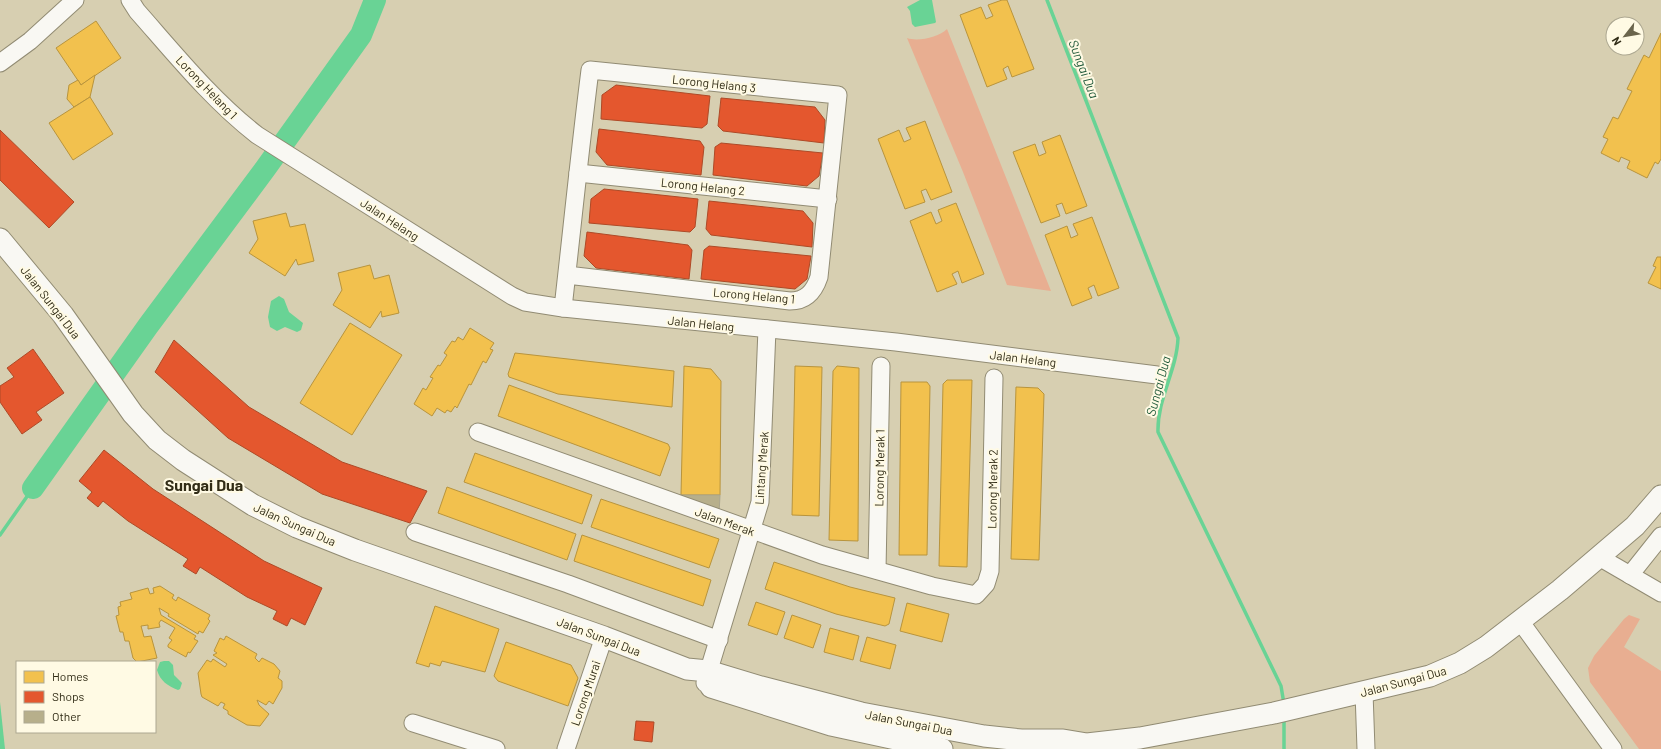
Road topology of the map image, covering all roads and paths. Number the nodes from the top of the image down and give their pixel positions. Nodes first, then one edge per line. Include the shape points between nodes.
1 (75, 0) edge
2 (121, 0) edge
3 (134, 5) edge
4 (0, 62) edge
5 (838, 95) joint
6 (286, 154) joint
7 (578, 173) junction
8 (828, 199) junction
9 (0, 239) edge
10 (567, 275) junction
11 (563, 308) junction
12 (767, 329) junction
13 (881, 366) dead end
14 (1158, 375) dead end
15 (994, 378) dead end
16 (478, 432) dead end
17 (1661, 496) edge
18 (753, 531) junction
19 (415, 532) dead end
20 (1661, 536) edge
21 (1599, 557) junction
22 (877, 570) junction
23 (1630, 575) junction
24 (1661, 593) edge
25 (976, 594) joint
26 (1520, 621) junction
27 (604, 637) junction
28 (719, 640) junction
29 (706, 678) junction
30 (1364, 692) junction
31 (413, 722) dead end
32 (855, 732) junction
33 (991, 743) edge
34 (1081, 746) edge
35 (496, 749) edge
36 (566, 749) edge
37 (882, 749) edge
38 (942, 749) edge
39 (1366, 749) edge
40 (1613, 749) edge

1 - 4 street via 30,40
2 - 3 street, Lorong Helang 1
3 - 6 street, Lorong Helang 1 via 225,108
5 - 7 street, Lorong Helang 3 via 590,70
5 - 8 street, Lorong Helang 1
6 - 11 street, Jalan Helang via 512,296 531,303
7 - 8 street, Lorong Helang 2
7 - 10 street
8 - 10 street, Lorong Helang 1 via 819,277 810,294 797,301
9 - 27 main road, Jalan Sungai Dua via 63,315 133,414 158,440 183,460 253,505 297,527 355,550
10 - 11 street
11 - 12 street, Jalan Helang
12 - 14 street, Jalan Helang via 896,342
12 - 18 street, Lintang Merak via 762,491
13 - 22 street, Lorong Merak 1
15 - 25 street, Lorong Merak 2 via 990,571 986,584
16 - 18 street, Jalan Merak
17 - 21 main road, Jalan Sungai Dua via 1635,526
18 - 22 street, Jalan Merak via 828,557
18 - 28 street, Lintang Merak
19 - 28 street via 568,584
20 - 23 street
21 - 23 street
21 - 26 main road, Jalan Sungai Dua
22 - 25 street, Jalan Merak via 932,586
23 - 24 street
26 - 30 main road, Jalan Sungai Dua via 1486,646 1446,670
26 - 40 street
27 - 29 main road, Jalan Sungai Dua
27 - 36 street, Lorong Murai
28 - 29 street, Lintang Merak
29 - 32 main road, Jalan Sungai Dua via 830,726
29 - 33 main road, Jalan Sungai Dua via 761,687
30 - 34 main road, Jalan Sungai Dua via 1140,738
30 - 39 street
31 - 35 street
32 - 37 main road via 871,745
32 - 38 main road, Jalan Sungai Dua
33 - 34 main road, Jalan Sungai Dua via 1063,740

